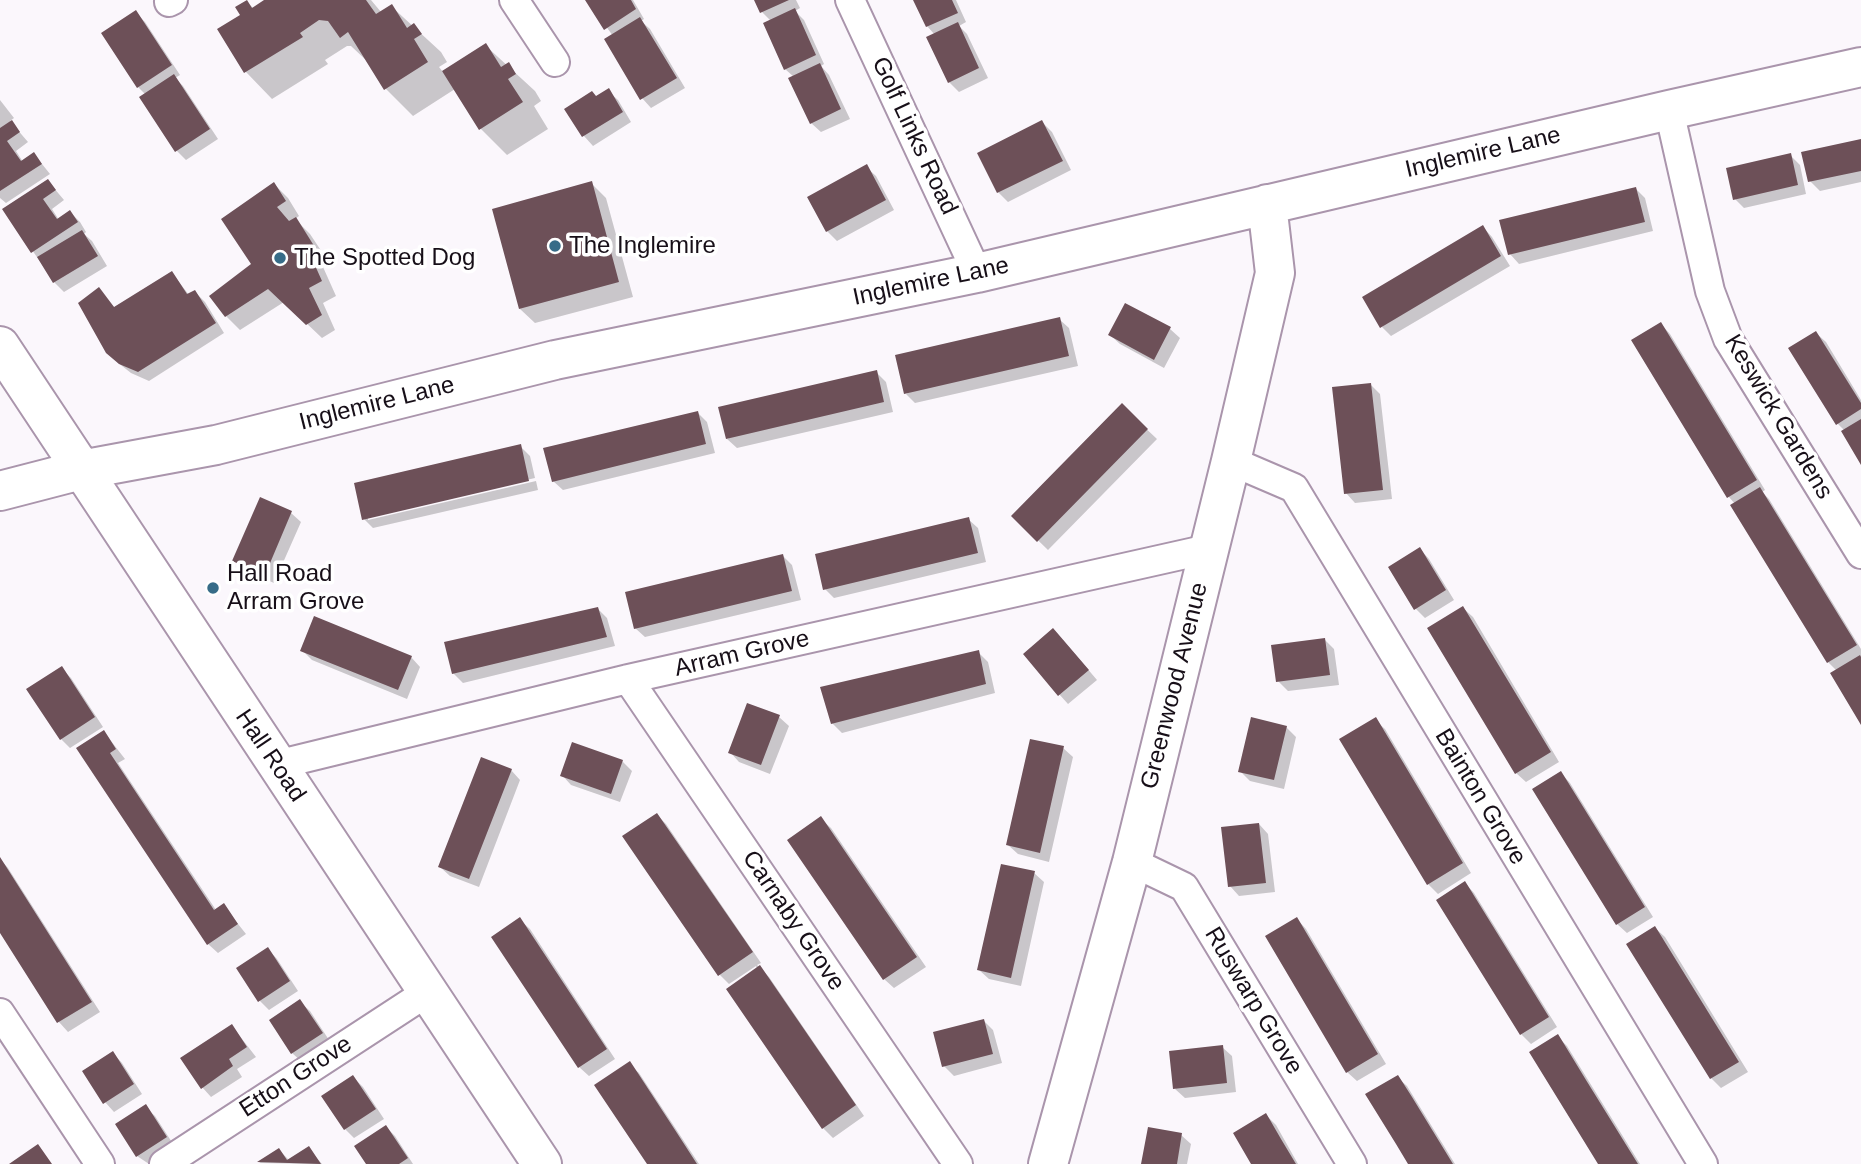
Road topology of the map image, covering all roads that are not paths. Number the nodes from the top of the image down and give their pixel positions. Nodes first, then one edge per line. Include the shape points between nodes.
1 (514, 0) edge
2 (850, 0) edge
3 (555, 62) dead end
4 (1861, 68) edge
5 (1669, 110) junction
6 (1267, 204) junction
7 (977, 273) junction
8 (0, 346) edge
9 (1231, 461) junction
10 (81, 470) junction
11 (0, 491) edge
12 (1208, 549) junction
13 (1861, 554) edge
14 (628, 679) junction
15 (276, 765) junction
16 (1132, 862) junction
17 (429, 991) junction
18 (0, 1013) edge
19 (100, 1164) edge
20 (164, 1164) edge
21 (542, 1164) edge
22 (958, 1164) edge
23 (1048, 1164) edge
24 (1352, 1164) edge
25 (1703, 1164) edge

1 - 3 street
2 - 7 street, Golf Links Road
4 - 5 street, Inglemire Lane
5 - 6 street, Inglemire Lane
5 - 13 street, Keswick Gardens via 1710,290 1728,339
6 - 7 street, Inglemire Lane
6 - 9 street, Greenwood Avenue via 1275,273
7 - 10 street, Inglemire Lane via 555,360 216,445
8 - 10 street, Hall Road
9 - 12 street, Greenwood Avenue
9 - 25 street, Bainton Grove via 1294,488
10 - 11 street, Inglemire Lane
10 - 15 street, Hall Road
12 - 14 street, Arram Grove
12 - 16 street, Greenwood Avenue
14 - 15 street, Arram Grove
14 - 22 street, Carnaby Grove
15 - 17 street, Hall Road
16 - 23 street, Greenwood Avenue
16 - 24 street, Ruswarp Grove via 1184,887
17 - 20 street, Etton Grove
17 - 21 street, Hall Road
18 - 19 street

